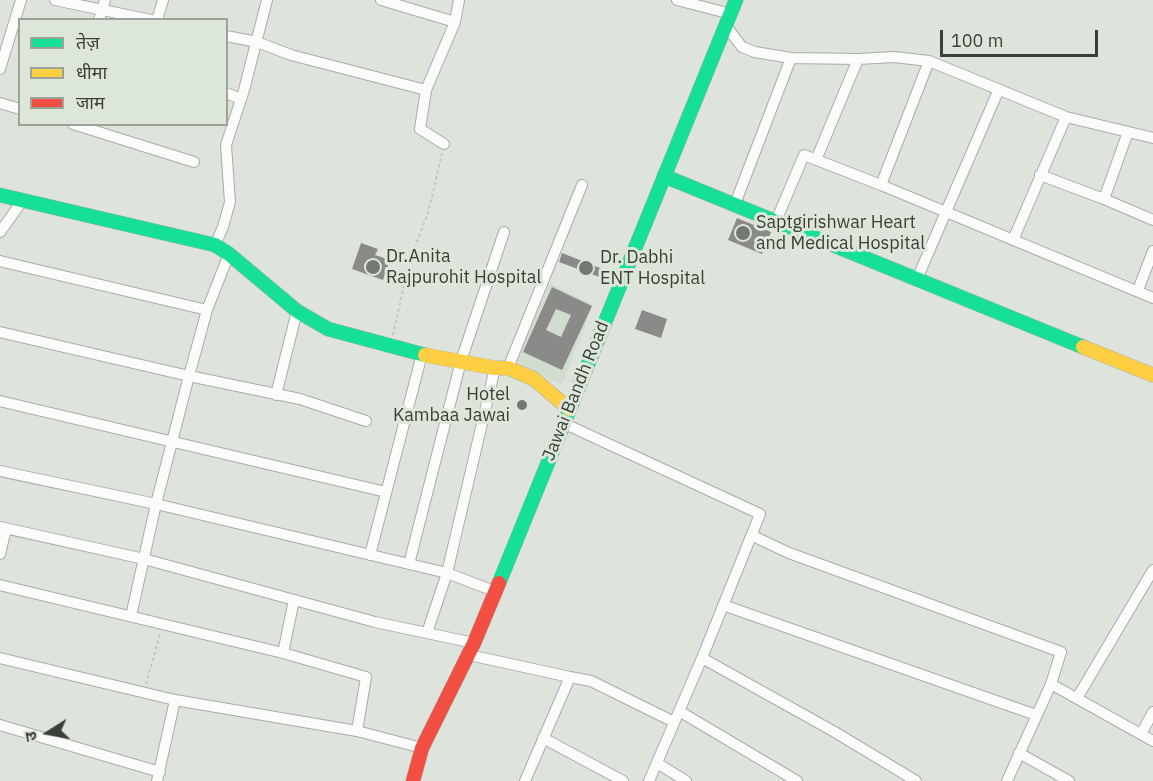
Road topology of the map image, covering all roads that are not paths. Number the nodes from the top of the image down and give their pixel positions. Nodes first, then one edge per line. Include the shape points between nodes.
1 (21, 0) edge
2 (56, 0) edge
3 (163, 0) edge
4 (267, 0) edge
5 (381, 0) edge
6 (459, 0) edge
7 (677, 0) edge
8 (736, 0) edge
9 (102, 9) edge
10 (18, 18) edge
11 (142, 18) edge
12 (158, 18) edge
13 (728, 20) junction
14 (455, 22) junction
15 (16, 34) edge
16 (228, 36) edge
17 (257, 42) junction
18 (791, 58) junction
19 (858, 59) junction
20 (929, 61) junction
21 (0, 69) edge
22 (999, 89) junction
23 (426, 90) junction
24 (228, 94) edge
25 (241, 99) junction
26 (0, 103) edge
27 (18, 108) edge
28 (1066, 117) junction
29 (79, 126) edge
30 (1128, 132) junction
31 (1153, 138) edge
32 (444, 144) road end
33 (816, 160) junction
34 (194, 162) dead end
35 (664, 176) junction
36 (1040, 176) junction
37 (582, 185) dead end
38 (880, 185) junction
39 (0, 195) edge
40 (1104, 199) junction
41 (23, 200) junction
42 (735, 204) junction
43 (946, 213) junction
44 (1153, 220) edge
45 (776, 221) junction
46 (504, 231) dead end
47 (0, 232) edge
48 (1013, 240) junction
49 (215, 245) junction
50 (1153, 251) edge
51 (229, 254) junction
52 (0, 261) edge
53 (918, 279) junction
54 (1138, 290) junction
55 (1153, 298) edge
56 (207, 310) junction
57 (297, 312) junction
58 (0, 332) edge
59 (422, 354) junction
60 (461, 361) junction
61 (501, 368) junction
62 (1153, 375) edge
63 (189, 376) junction
64 (276, 395) junction
65 (0, 401) edge
66 (569, 409) junction
67 (366, 421) dead end
68 (563, 423) junction
69 (173, 441) junction
70 (0, 471) edge
71 (386, 492) junction
72 (156, 504) junction
73 (3, 528) edge
74 (753, 536) junction
75 (0, 554) edge
76 (370, 555) junction
77 (144, 559) junction
78 (409, 564) junction
79 (447, 573) junction
80 (1152, 576) edge
81 (0, 585) edge
82 (494, 591) junction
83 (294, 600) junction
84 (723, 605) junction
85 (131, 616) junction
86 (427, 633) junction
87 (471, 649) junction
88 (283, 653) junction
89 (0, 658) edge
90 (702, 658) junction
91 (570, 677) junction
92 (1051, 684) junction
93 (1077, 698) junction
94 (175, 700) junction
95 (1153, 712) edge
96 (1036, 715) junction
97 (677, 716) junction
98 (0, 725) edge
99 (357, 731) junction
100 (1140, 734) junction
101 (543, 738) junction
102 (1153, 741) edge
103 (423, 748) junction
104 (1019, 753) junction
105 (657, 762) junction
106 (159, 776) edge
107 (413, 781) edge
108 (525, 781) edge
109 (623, 781) edge
110 (648, 781) edge
111 (686, 781) edge
112 (797, 781) edge
113 (916, 781) edge
114 (1007, 781) edge
115 (1069, 781) edge

1 - 10 street
2 - 9 street
3 - 12 street
4 - 17 street
5 - 14 street
6 - 14 street
7 - 13 street
8 - 13 street, Jawai Bandh Road
9 - 11 street
13 - 18 street via 742,47
13 - 35 street, Jawai Bandh Road
14 - 23 street
15 - 21 street
16 - 17 street
17 - 23 street via 291,55
17 - 25 street
18 - 19 street
18 - 42 street
19 - 20 street via 894,57
19 - 33 street
20 - 22 street
20 - 38 street
22 - 28 street
22 - 43 street
23 - 32 street via 420,129
24 - 25 street
25 - 49 street via 226,144 230,202
26 - 27 street
28 - 30 street
28 - 36 street
29 - 34 street
30 - 31 street
30 - 40 street
33 - 38 street
33 - 45 street via 804,155
35 - 42 street
35 - 66 street, Jawai Bandh Road
36 - 40 street
36 - 48 street
37 - 61 street
38 - 43 street
39 - 41 street
40 - 44 street
41 - 47 street
41 - 49 street
42 - 45 street
43 - 48 street
43 - 53 street
45 - 53 street
46 - 60 street
48 - 54 street
49 - 51 street
50 - 54 street
51 - 56 street
51 - 57 street
52 - 56 street
53 - 62 street
54 - 55 street
56 - 63 street
57 - 59 street via 328,328
57 - 64 street
58 - 63 street
59 - 60 street
59 - 71 street
60 - 61 street
60 - 78 street
61 - 66 street via 534,379
61 - 79 street
63 - 64 street
63 - 69 street
64 - 67 street
65 - 69 street
66 - 68 street, Jawai Bandh Road
68 - 74 street via 760,514
68 - 82 street, Jawai Bandh Road
69 - 71 street
69 - 72 street
70 - 72 street
71 - 76 street
72 - 76 street
72 - 77 street
73 - 75 street
73 - 77 street
74 - 84 street
74 - 92 street via 789,553 1061,652
76 - 78 street
77 - 83 street
77 - 85 street
78 - 79 street
79 - 82 street
79 - 86 street
80 - 93 street
81 - 85 street
82 - 87 street, Jawai Bandh Road
83 - 86 street
83 - 88 street
84 - 90 street
84 - 96 street
85 - 88 street
86 - 87 street
87 - 91 street
87 - 103 street, Jawai Bandh Road
88 - 99 street via 366,677
89 - 94 street
90 - 97 street
90 - 113 street
91 - 97 street via 591,681
91 - 101 street
92 - 93 street
92 - 96 street
93 - 100 street
94 - 99 street
94 - 106 street
95 - 100 street
96 - 104 street
97 - 105 street
97 - 112 street
98 - 106 street
99 - 103 street
100 - 102 street
101 - 108 street
101 - 109 street
103 - 107 street, Jawai Bandh Road
104 - 114 street
104 - 115 street
105 - 110 street
105 - 111 street

